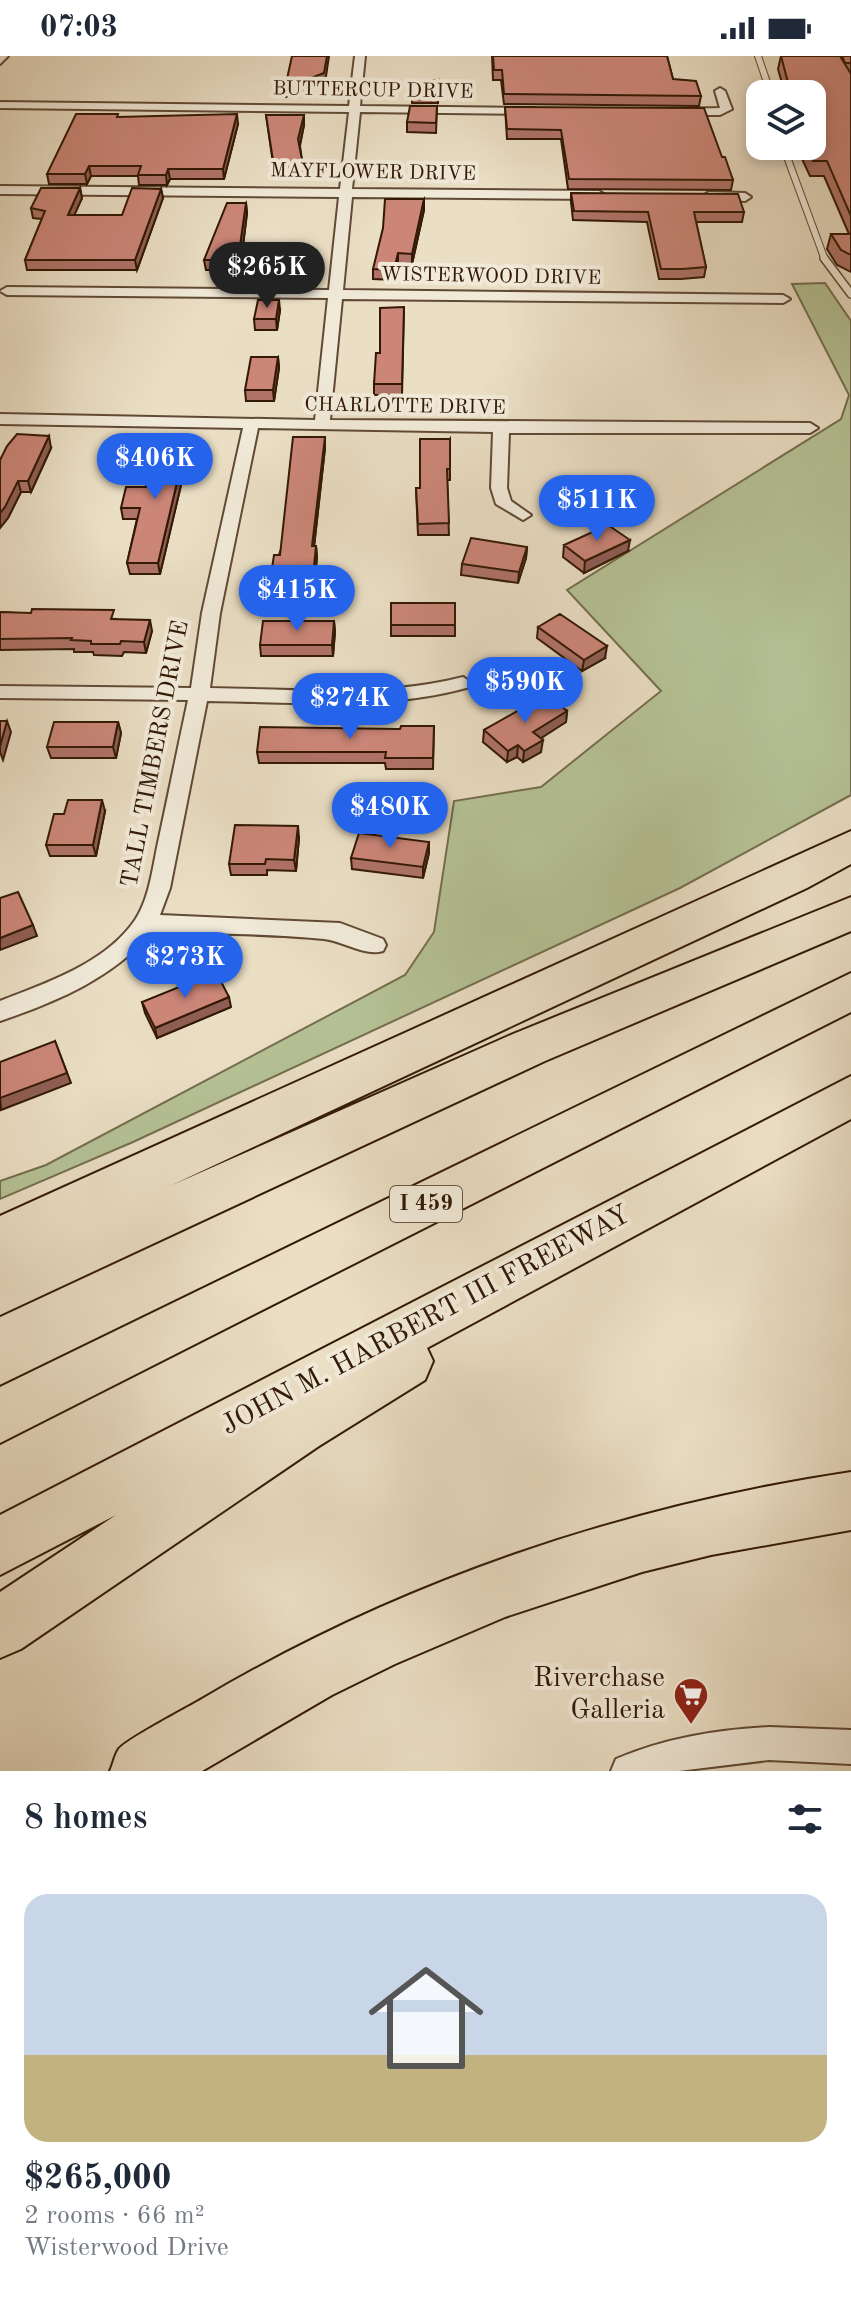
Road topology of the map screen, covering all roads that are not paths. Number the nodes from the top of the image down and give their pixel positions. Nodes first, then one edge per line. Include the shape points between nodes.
1 (360, 56) edge
2 (758, 56) edge
3 (766, 80) edge
4 (720, 91) dead end
5 (0, 105) edge
6 (353, 109) junction
7 (545, 111) edge
8 (657, 112) edge
9 (788, 160) edge
10 (0, 190) edge
11 (345, 194) junction
12 (609, 195) edge
13 (697, 196) edge
14 (745, 197) dead end
15 (7, 291) dead end
16 (851, 294) edge
17 (334, 295) junction
18 (783, 299) dead end
19 (0, 419) edge
20 (251, 425) junction
21 (322, 425) junction
22 (501, 428) junction
23 (810, 428) dead end
24 (523, 515) dead end
25 (463, 683) dead end
26 (0, 692) edge
27 (199, 695) junction
28 (851, 846) edge
29 (851, 913) edge
30 (146, 923) junction
31 (375, 945) dead end
32 (851, 991) edge
33 (0, 1011) edge
34 (851, 1096) edge
35 (782, 1132) junction
36 (0, 1241) edge
37 (0, 1290) edge
38 (0, 1416) edge
39 (851, 1501) edge
40 (0, 1546) edge
41 (0, 1628) edge
42 (851, 1747) edge
43 (672, 1765) edge
44 (142, 1771) edge
45 (628, 1771) edge

1 - 6 street
2 - 3 lane
4 - 8 street via 726,109 720,112
5 - 6 street, BUTTERCUP DRIVE
6 - 7 street, BUTTERCUP DRIVE
6 - 11 street
9 - 16 lane via 827,266
10 - 11 street, MAYFLOWER DRIVE
11 - 12 street, MAYFLOWER DRIVE
11 - 17 street
13 - 14 street
15 - 17 street, WISTERWOOD DRIVE
17 - 18 street, WISTERWOOD DRIVE
17 - 21 street
19 - 20 street, CHARLOTTE DRIVE
20 - 21 street, CHARLOTTE DRIVE
20 - 27 street, TALL TIMBERS DRIVE
21 - 22 street, CHARLOTTE DRIVE
22 - 23 street, CHARLOTTE DRIVE
22 - 24 street via 499,488 504,504
25 - 27 street via 381,696
26 - 27 street
27 - 30 street, TALL TIMBERS DRIVE via 159,888
28 - 36 highway
29 - 37 highway via 365,1118
30 - 31 street via 310,929 340,932
30 - 33 street, TALL TIMBERS DRIVE via 104,962 62,987
32 - 38 highway, I 459
34 - 35 highway, JOHN M. HARBERT III FREEWAY
35 - 40 highway, JOHN M. HARBERT III FREEWAY
35 - 41 highway via 299,1426
39 - 44 highway via 626,1547 470,1600 308,1674
42 - 43 street via 726,1748
43 - 45 street via 644,1763

